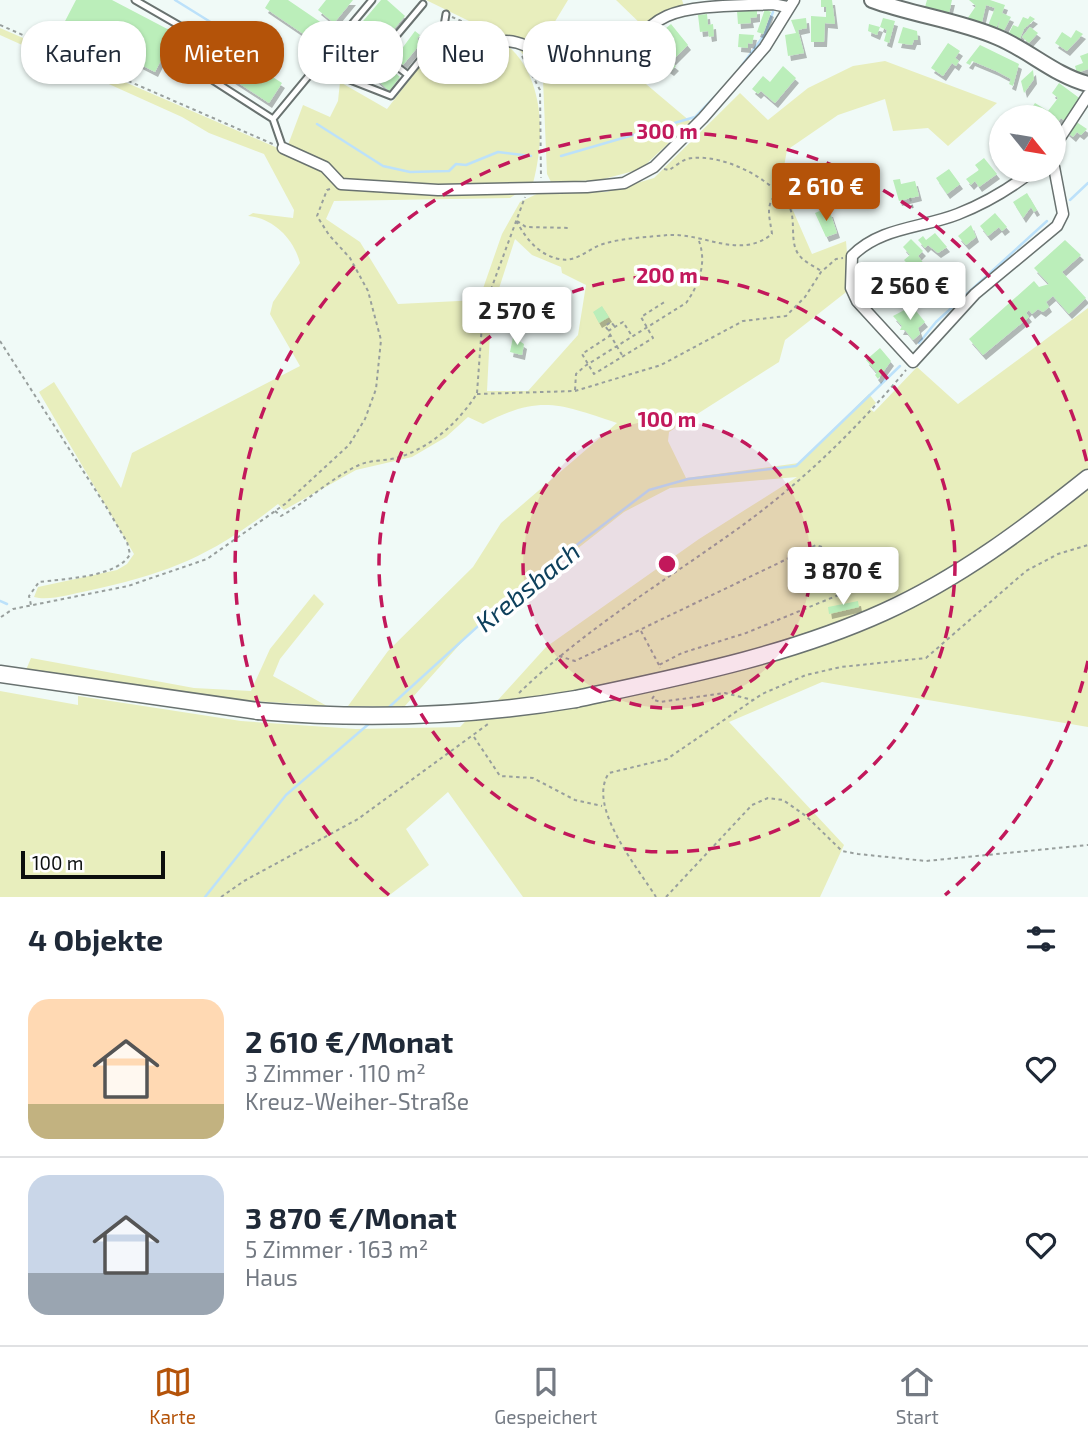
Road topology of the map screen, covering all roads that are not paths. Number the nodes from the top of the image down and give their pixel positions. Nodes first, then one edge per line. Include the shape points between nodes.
1 (135, 0) edge
2 (372, 0) edge
3 (872, 0) edge
4 (791, 3) edge
5 (423, 4) dead end
6 (446, 15) road end
7 (354, 21) edge
8 (509, 41) edge
9 (408, 75) junction
10 (403, 81) edge
11 (302, 84) edge
12 (364, 84) edge
13 (401, 84) edge
14 (1088, 84) edge
15 (1088, 95) edge
16 (273, 119) junction
17 (1066, 129) edge
18 (283, 148) joint
19 (1018, 182) edge
20 (1057, 182) edge
21 (1088, 478) edge
22 (0, 674) edge

1 - 16 lane via 187,30 188,65
2 - 7 lane
3 - 14 main road via 995,36 1057,72
4 - 8 street via 680,11 664,17 619,59 589,69 566,69 522,41
4 - 18 street via 765,47 703,118 654,167 624,183 438,190 341,184 325,167
5 - 9 lane via 381,54
6 - 9 lane via 443,32
9 - 10 lane
11 - 16 lane
12 - 13 lane via 391,96
15 - 17 street
16 - 18 lane
19 - 20 street via 958,215 881,236 852,256 851,288 857,301 913,362 975,293 1057,226 1063,214
21 - 22 main road, bridge via 993,550 883,612 813,639 662,673 576,699 418,717 314,716

